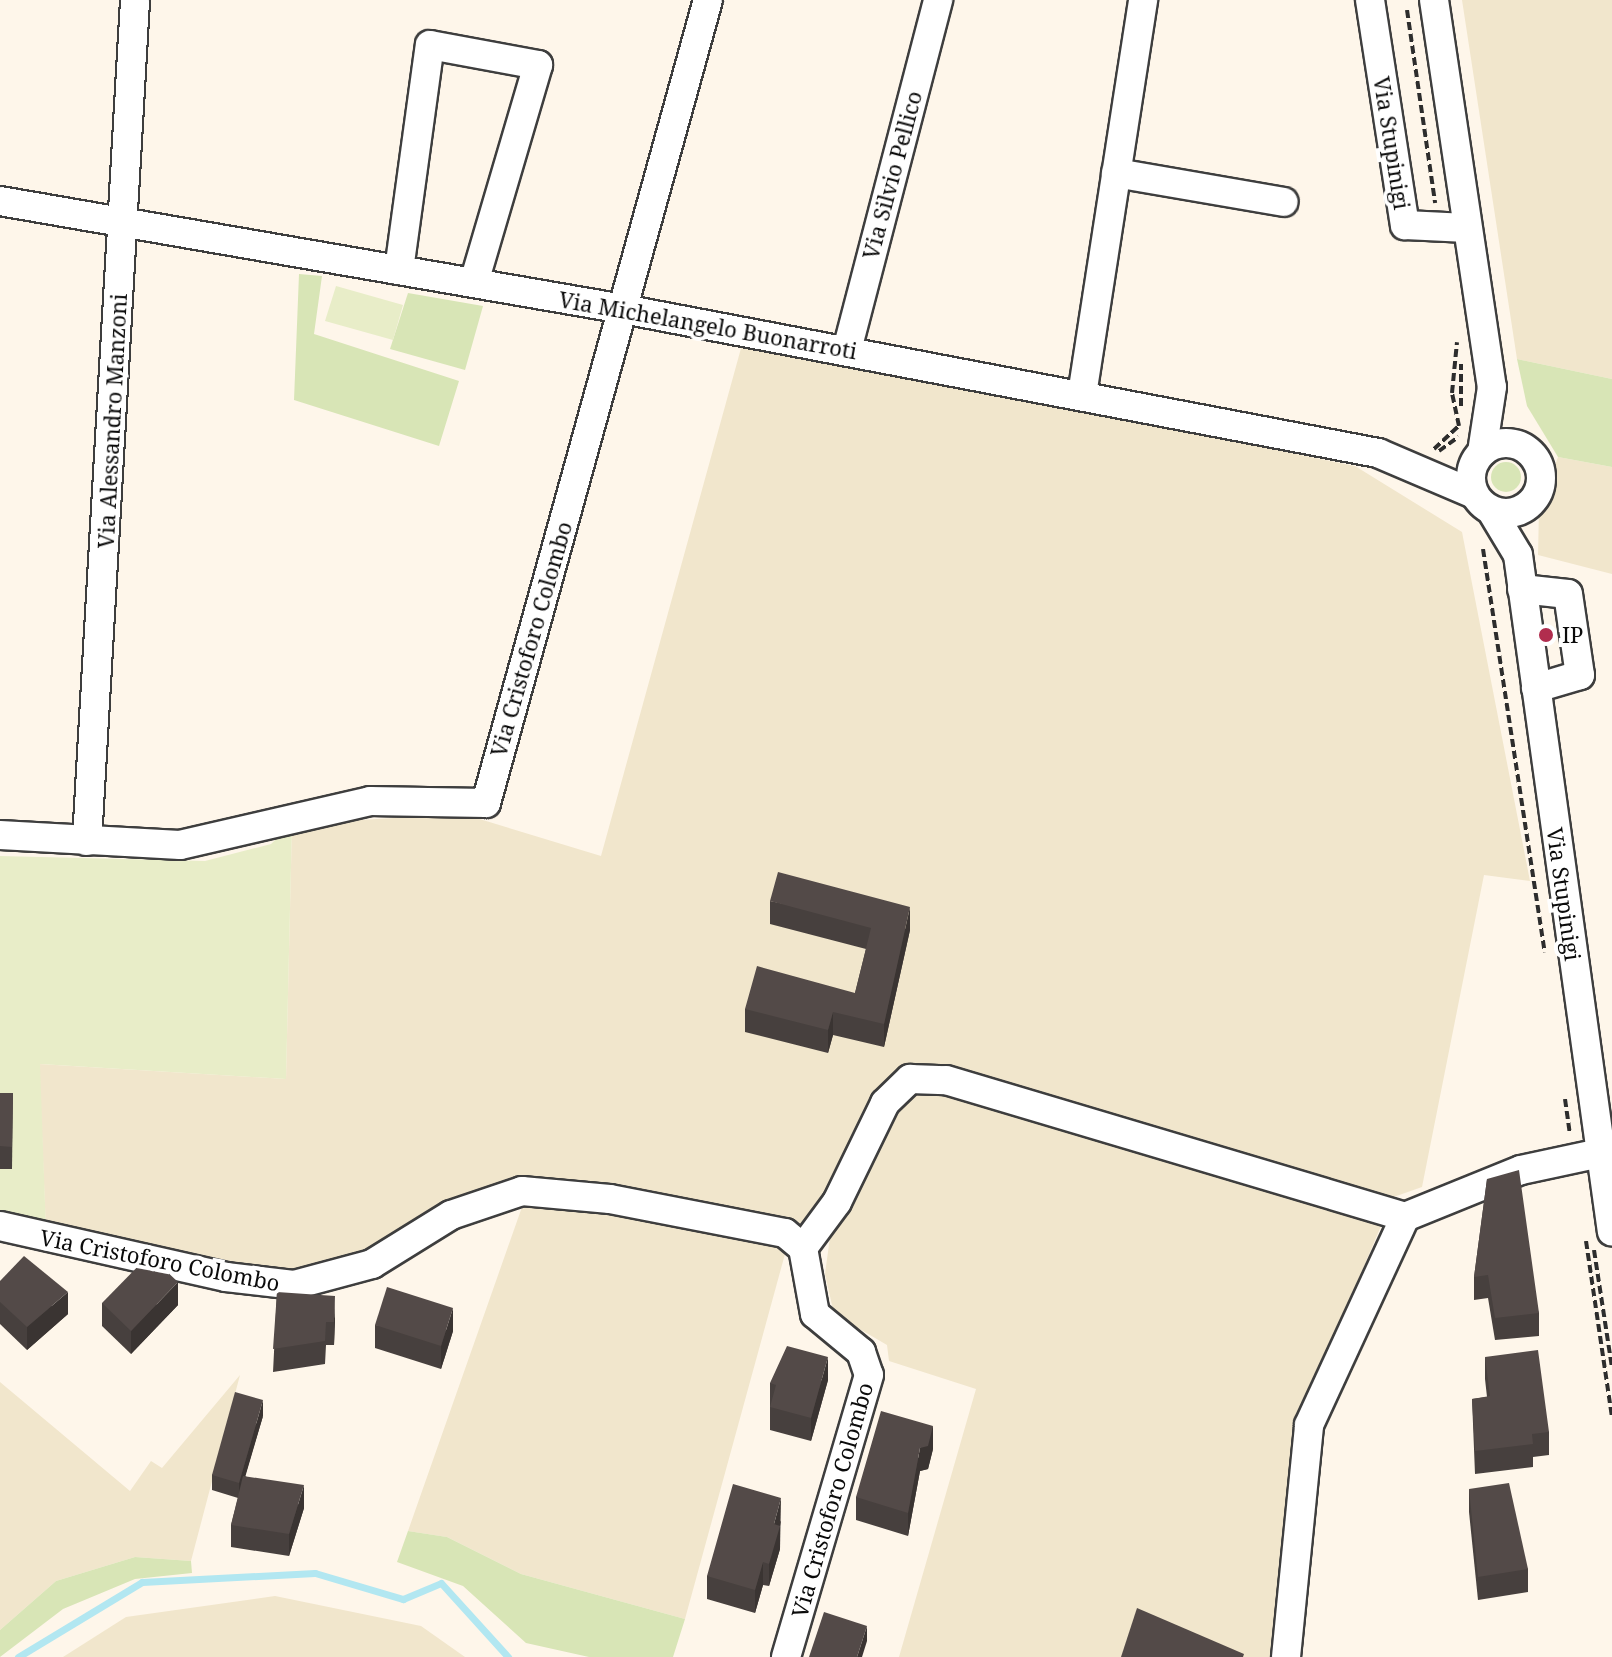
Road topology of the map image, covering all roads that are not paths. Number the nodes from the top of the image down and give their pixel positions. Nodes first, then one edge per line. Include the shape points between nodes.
1 (135, 0) edge
2 (708, 0) edge
3 (938, 0) edge
4 (1143, 0) edge
5 (1370, 0) edge
6 (1434, 0) edge
7 (1116, 173) junction
8 (0, 201) edge
9 (1284, 202) dead end
10 (124, 223) junction
11 (1451, 227) junction
12 (399, 270) junction
13 (474, 283) junction
14 (623, 309) junction
15 (847, 350) junction
16 (1492, 387) junction
17 (1082, 395) junction
18 (1526, 449) junction
19 (1478, 456) junction
20 (1425, 464) junction
21 (1533, 500) junction
22 (1482, 519) junction
23 (1518, 555) junction
24 (1522, 589) junction
25 (1536, 688) junction
26 (0, 835) edge
27 (87, 841) junction
28 (1584, 1155) junction
29 (1405, 1217) junction
30 (0, 1226) edge
31 (1596, 1231) edge
32 (803, 1248) junction
33 (786, 1657) edge
34 (1286, 1657) edge

1 - 10 street, Via Alessandro Manzoni
2 - 14 street, Via Cristoforo Colombo
3 - 15 street, Via Silvio Pellico
4 - 7 street
5 - 11 street, Via Stupinigi via 1405,225
6 - 11 street
7 - 9 street
7 - 17 street
8 - 10 street, Via Michelangelo Buonarroti
10 - 12 street, Via Michelangelo Buonarroti
10 - 27 street, Via Alessandro Manzoni
11 - 16 street
12 - 13 street, Via Michelangelo Buonarroti
12 - 13 street via 430,45 538,65
13 - 14 street, Via Michelangelo Buonarroti
14 - 15 street, Via Michelangelo Buonarroti
14 - 27 street, Via Cristoforo Colombo via 486,803 370,801 180,845
15 - 17 street, Via Michelangelo Buonarroti
16 - 18 street
16 - 19 street
17 - 20 street, Via Michelangelo Buonarroti
18 - 19 street via 1503,443
18 - 21 street via 1540,467
19 - 20 street, Via Michelangelo Buonarroti
19 - 22 street
20 - 22 street, Via Michelangelo Buonarroti
21 - 22 street via 1514,513
21 - 23 street, Via Stupinigi
22 - 23 street, Via Stupinigi
23 - 24 street, Via Stupinigi
24 - 25 street, Via Stupinigi
24 - 25 street via 1568,594 1580,675
25 - 28 street, Via Stupinigi
26 - 27 street, Via Cristoforo Colombo
28 - 29 street
28 - 31 street, Via Stupinigi
29 - 32 street via 946,1080 910,1079 885,1103 837,1202
29 - 34 street via 1309,1425
30 - 32 street, Via Cristoforo Colombo via 226,1277 294,1285 372,1264 463,1209 522,1191 729,1221 785,1233
32 - 33 street, Via Cristoforo Colombo via 815,1314 861,1352 869,1375

